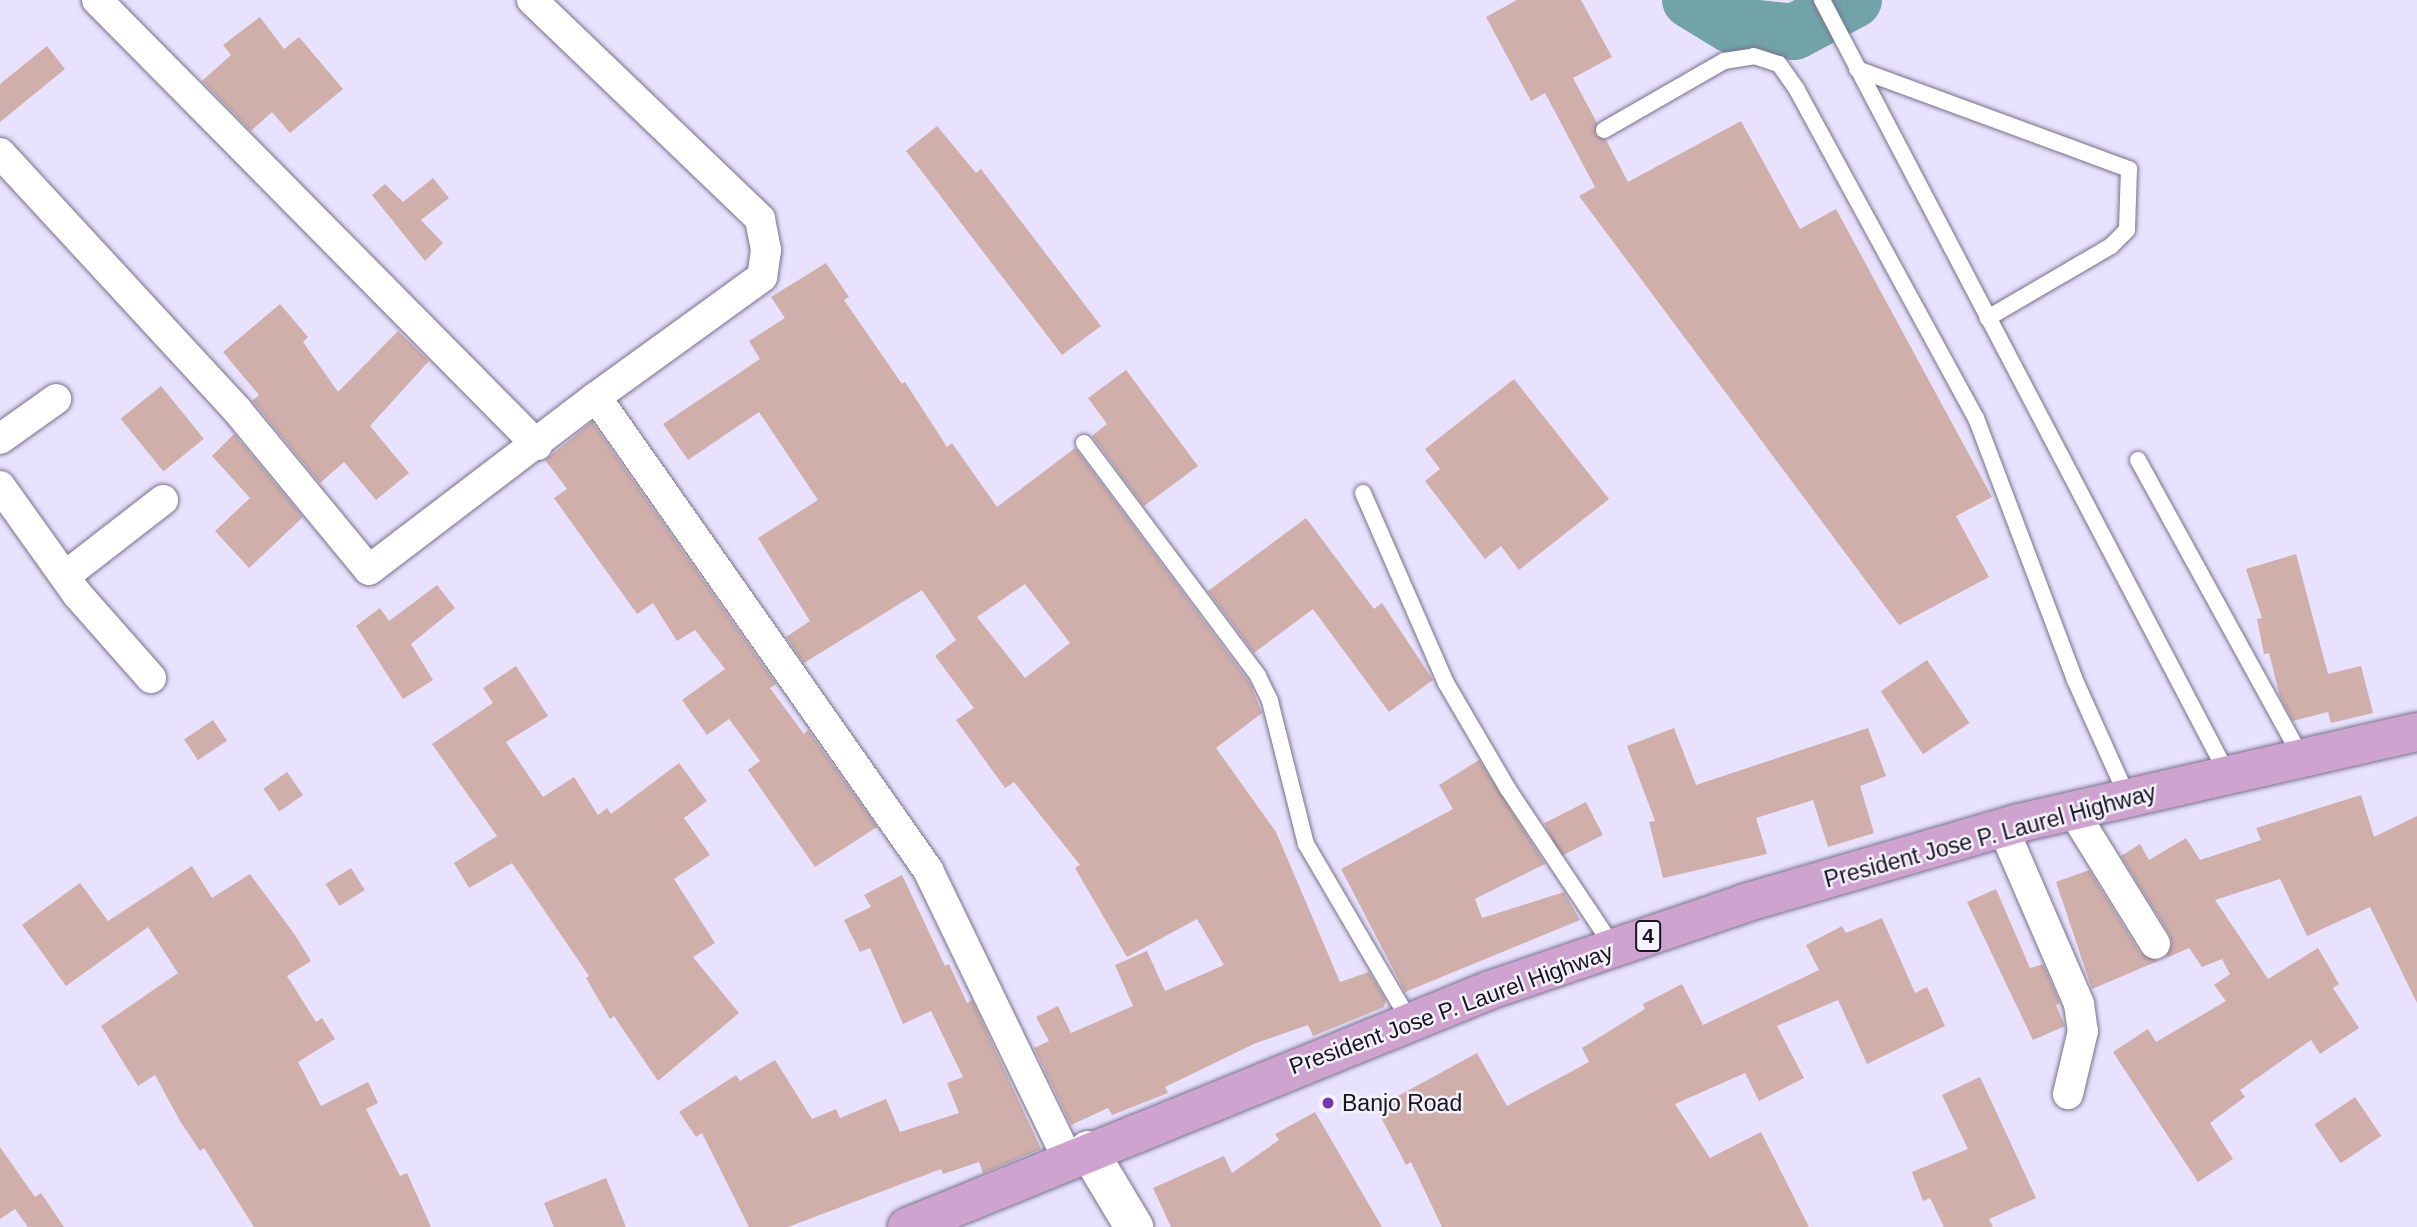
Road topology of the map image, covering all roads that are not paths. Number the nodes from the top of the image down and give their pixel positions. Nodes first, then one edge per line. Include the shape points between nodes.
1 (97, 0) edge
2 (532, 0) edge
3 (1822, 0) edge
4 (1857, 69) junction
5 (1604, 130) dead end
6 (0, 153) edge
7 (1988, 318) junction
8 (596, 397) junction
9 (56, 399) dead end
10 (0, 439) edge
11 (1084, 443) dead end
12 (537, 445) junction
13 (2138, 460) dead end
14 (0, 486) edge
15 (1363, 493) dead end
16 (163, 500) dead end
17 (65, 576) junction
18 (151, 678) dead end
19 (2417, 732) edge
20 (2302, 758) junction
21 (2228, 775) junction
22 (2128, 798) junction
23 (2073, 811) junction
24 (2003, 828) junction
25 (2155, 944) dead end
26 (1614, 948) junction
27 (1410, 1021) junction
28 (2068, 1094) dead end
29 (1078, 1154) junction
30 (907, 1227) edge
31 (1133, 1227) edge

1 - 12 street
2 - 8 street via 737,192 760,219 764,240 762,277
3 - 4 lane
4 - 7 lane
4 - 7 lane via 2129,169 2127,230 2111,246
5 - 22 lane via 1724,61 1754,56 1779,64 1976,418 2074,678
6 - 12 street via 237,410 369,570
7 - 21 lane
8 - 12 street
8 - 29 street via 928,870
9 - 10 street
11 - 27 lane via 1258,676 1270,701 1306,844
13 - 20 lane
14 - 17 street
15 - 26 lane via 1446,683 1508,789
16 - 17 street
17 - 18 street
19 - 20 highway, President Jose P. Laurel Highway / 4
20 - 21 highway, President Jose P. Laurel Highway / 4
21 - 22 highway, President Jose P. Laurel Highway / 4
22 - 23 highway, President Jose P. Laurel Highway / 4
23 - 24 highway, President Jose P. Laurel Highway / 4
23 - 25 street
24 - 26 highway, President Jose P. Laurel Highway / 4 via 1745,903
24 - 28 street via 2079,1004 2083,1031
26 - 27 highway, President Jose P. Laurel Highway / 4
27 - 29 highway, President Jose P. Laurel Highway / 4
29 - 30 highway, President Jose P. Laurel Highway / 4
29 - 31 street

